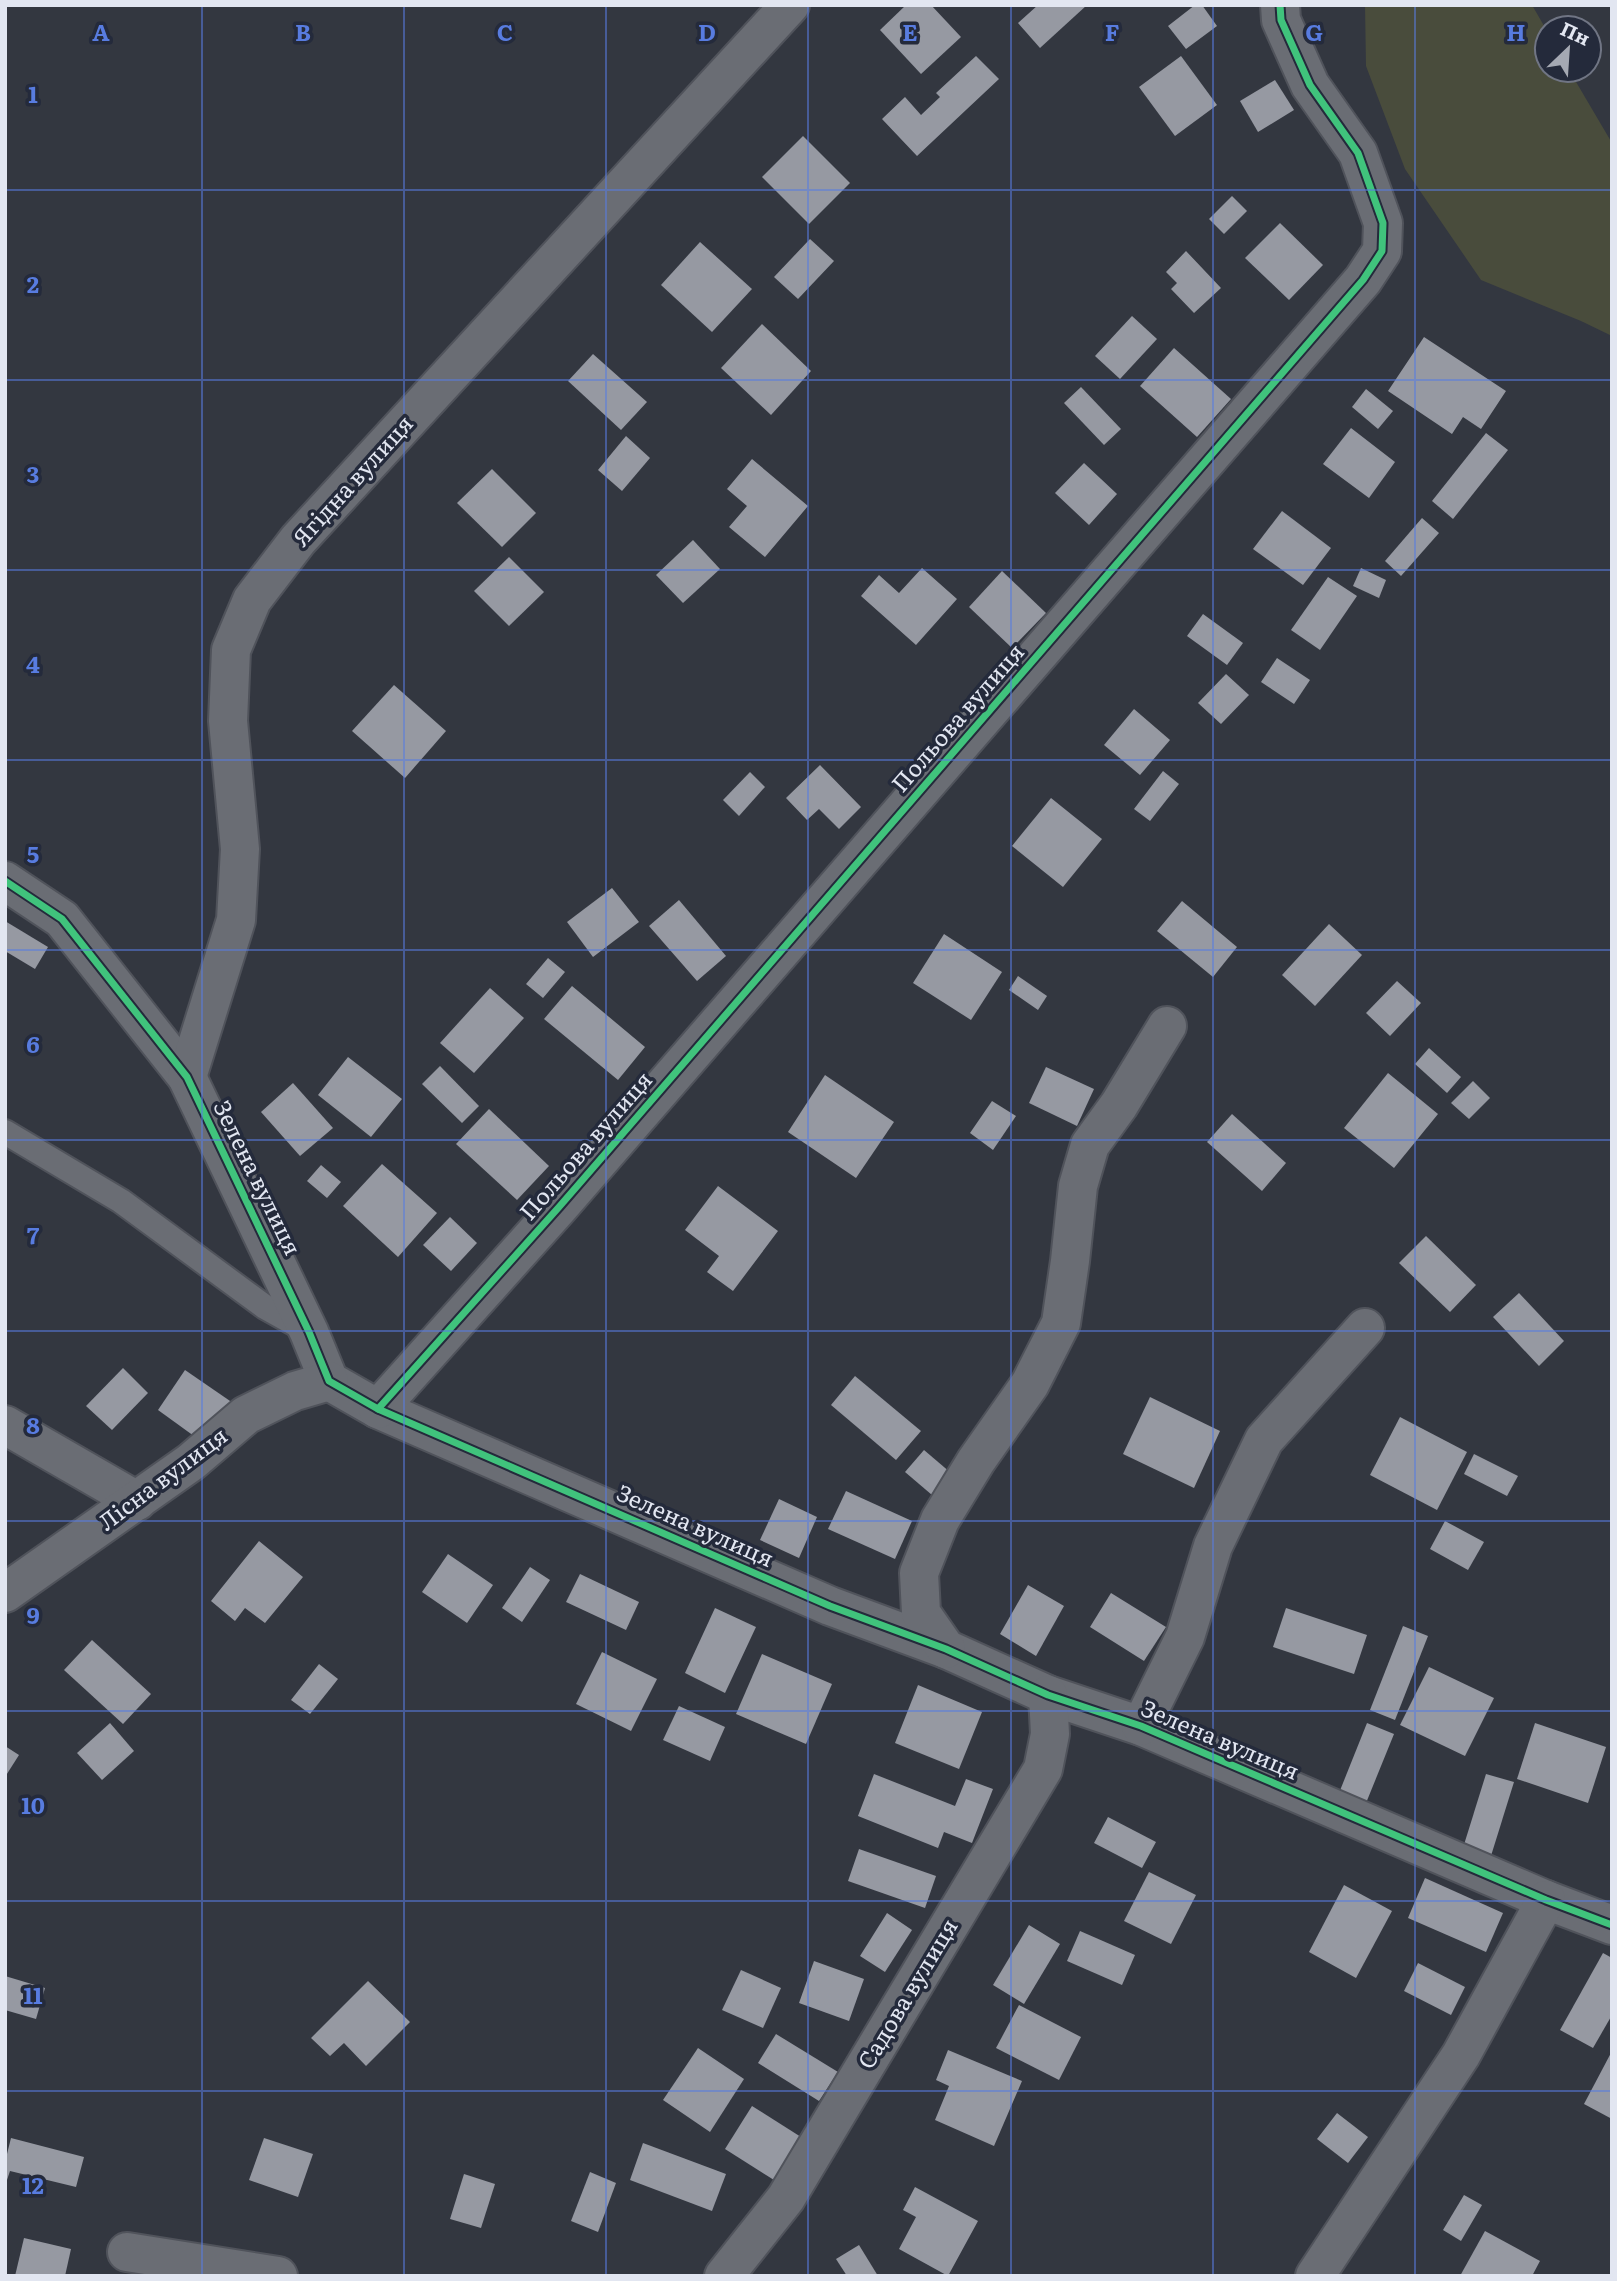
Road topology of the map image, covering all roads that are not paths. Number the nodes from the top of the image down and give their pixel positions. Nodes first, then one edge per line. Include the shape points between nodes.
1 (790, 5) edge
2 (1280, 5) edge
3 (5, 881) edge
4 (1167, 1026) dead end
5 (187, 1077) junction
6 (5, 1132) edge
7 (1365, 1328) dead end
8 (309, 1332) junction
9 (329, 1381) junction
10 (378, 1409) junction
11 (5, 1425) edge
12 (137, 1501) junction
13 (5, 1593) edge
14 (946, 1649) junction
15 (1048, 1695) junction
16 (1142, 1726) junction
17 (1546, 1900) junction
18 (1612, 1925) edge
19 (127, 2252) dead end
20 (278, 2276) edge
21 (724, 2276) edge
22 (1315, 2276) edge

1 - 5 street, Ягідна вулиця via 298,540 251,600 231,650 228,721 240,849 236,919
2 - 10 street, Польова вулиця via 1281,20 1310,85 1358,153 1383,223 1382,251 1363,280 559,1207
3 - 5 street, Зелена вулиця via 62,919
4 - 14 street via 1090,1145 1077,1186 1061,1323 1030,1384 940,1520 919,1573 921,1613
5 - 8 street, Зелена вулиця
6 - 8 lane via 121,1201 265,1307
7 - 16 street via 1264,1440 1213,1546 1185,1637
8 - 9 street, Зелена вулиця
9 - 10 street, Зелена вулиця
9 - 12 street, Лісна вулиця via 295,1391 246,1415
10 - 14 street, Зелена вулиця via 830,1606
11 - 12 street
12 - 13 street, Лісна вулиця
14 - 15 street, Зелена вулиця
15 - 16 street, Зелена вулиця
15 - 21 street, Садова вулиця via 1050,1734 1043,1769 786,2198
16 - 17 street, Зелена вулиця
17 - 18 street, Зелена вулиця
17 - 22 street via 1461,2055
19 - 20 street

